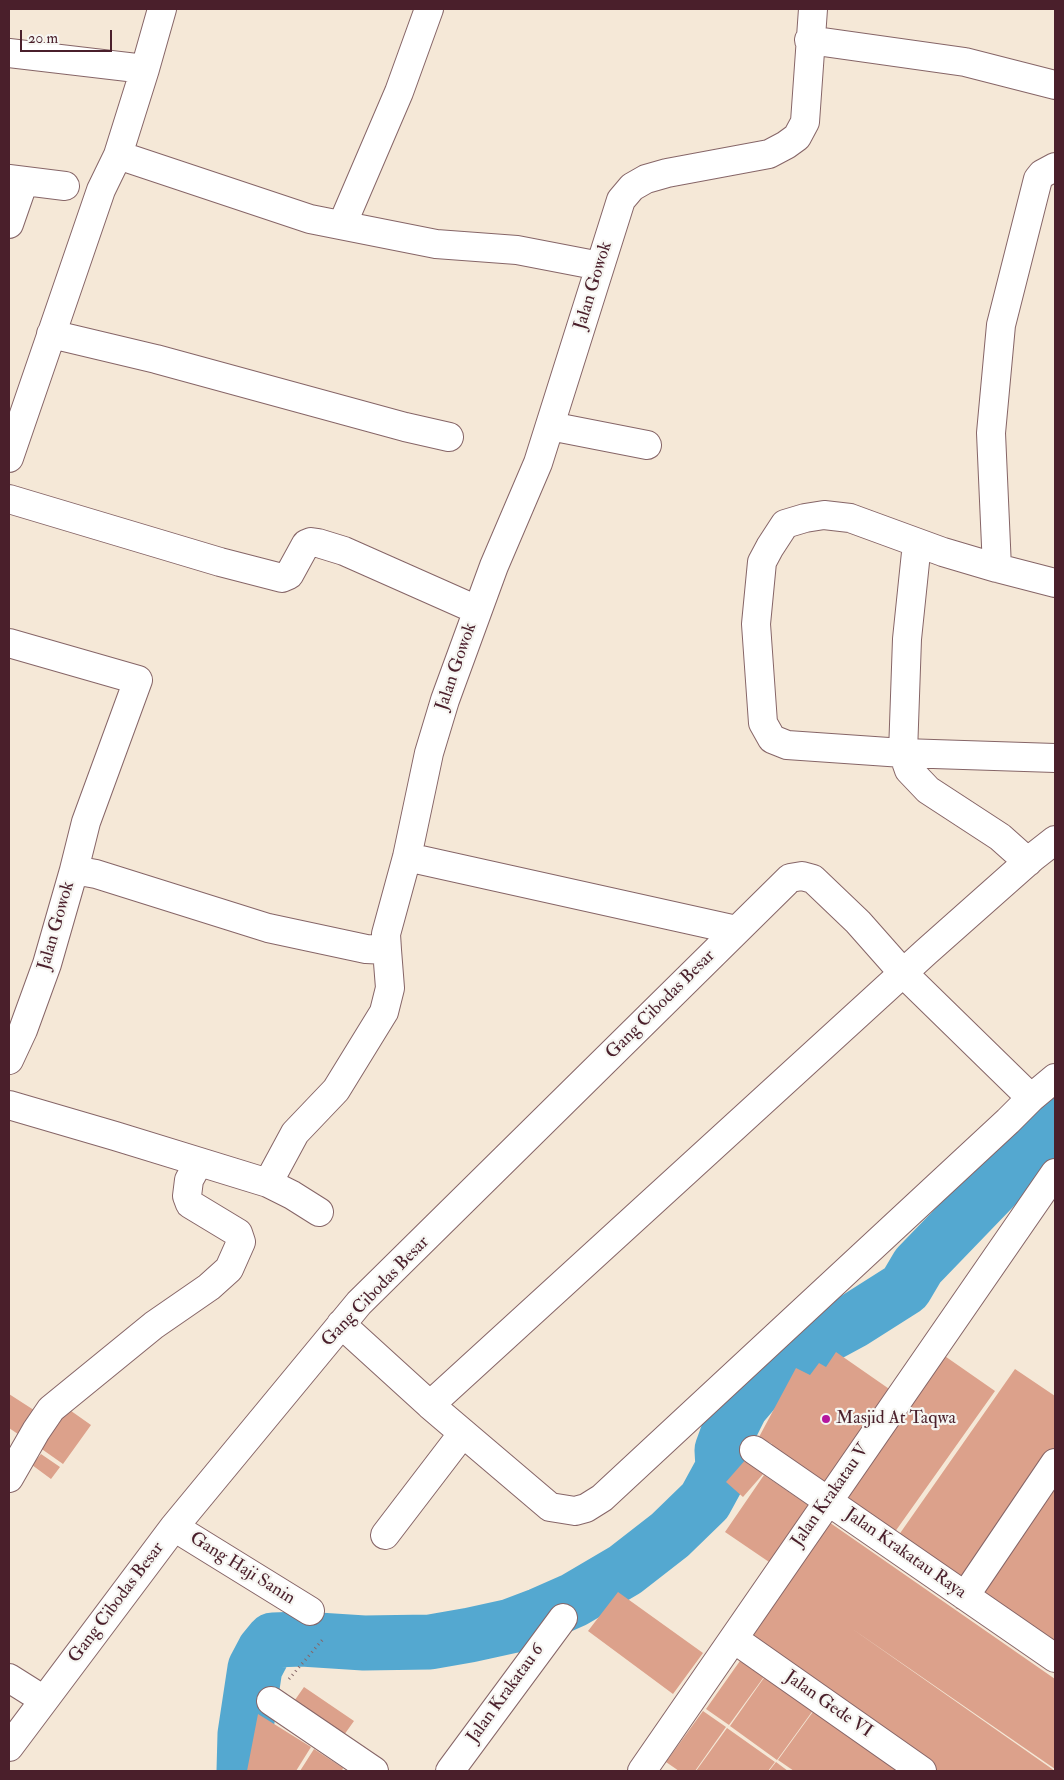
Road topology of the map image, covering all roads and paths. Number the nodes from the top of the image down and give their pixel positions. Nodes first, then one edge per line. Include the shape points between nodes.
1 (162, 9) edge
2 (429, 9) edge
3 (813, 9) edge
4 (809, 40) junction
5 (9, 54) edge
6 (146, 69) junction
7 (1055, 85) edge
8 (118, 155) junction
9 (1055, 167) edge
10 (16, 180) edge
11 (65, 186) dead end
12 (9, 224) edge
13 (342, 225) junction
14 (600, 266) junction
15 (51, 334) junction
16 (550, 426) junction
17 (449, 437) dead end
18 (647, 445) dead end
19 (9, 458) edge
20 (9, 499) edge
21 (917, 543) junction
22 (997, 568) junction
23 (1055, 583) edge
24 (477, 610) junction
25 (9, 643) edge
26 (904, 753) junction
27 (1055, 758) edge
28 (1055, 840) edge
29 (407, 857) junction
30 (1028, 862) junction
31 (74, 870) junction
32 (736, 930) junction
33 (387, 950) junction
34 (904, 974) junction
35 (9, 1060) edge
36 (1055, 1078) edge
37 (1031, 1098) junction
38 (9, 1105) edge
39 (199, 1162) junction
40 (1055, 1173) edge
41 (268, 1183) junction
42 (319, 1212) dead end
43 (341, 1324) junction
44 (430, 1405) junction
45 (463, 1432) junction
46 (754, 1450) dead end
47 (1055, 1463) edge
48 (9, 1478) edge
49 (828, 1501) junction
50 (174, 1527) junction
51 (385, 1535) dead end
52 (965, 1596) junction
53 (310, 1611) dead end
54 (563, 1618) dead end
55 (329, 1632) dead end
56 (734, 1638) junction
57 (1055, 1658) edge
58 (9, 1678) edge
59 (44, 1700) junction
60 (271, 1701) joint
61 (9, 1747) edge
62 (649, 1769) edge
63 (374, 1771) edge
64 (450, 1771) edge
65 (922, 1771) edge

1 - 6 street
2 - 13 street via 399,92
3 - 4 street, Jalan Gowok
4 - 7 street via 965,62
4 - 14 street, Jalan Gowok via 805,122 797,137 770,154 667,173 632,186 621,200
5 - 6 street
6 - 8 street
8 - 13 street via 310,219
8 - 15 street via 102,190
9 - 22 street via 1042,174 1036,186 1001,325 991,433
10 - 11 street
10 - 12 street
13 - 14 street via 436,244 517,250
14 - 16 street, Jalan Gowok
15 - 17 street
15 - 19 street
16 - 18 street
16 - 24 street, Jalan Gowok
20 - 24 street via 282,578 289,576 306,544 318,543
21 - 22 street
21 - 26 street via 906,639
21 - 26 street via 850,518 824,515 785,524 762,562 756,624 763,723 772,739 787,745
22 - 23 street
24 - 29 street, Jalan Gowok via 429,753
25 - 31 street via 138,680 86,822
26 - 27 street
26 - 30 street via 909,770 928,790 1000,837
28 - 30 street
29 - 32 street
29 - 33 street, Jalan Gowok via 386,934
30 - 34 street
31 - 33 street, Jalan Gowok via 268,928
31 - 35 street, Jalan Gowok via 47,964
32 - 34 street, Gang Cibodas Besar via 790,878 814,878
32 - 43 street, Gang Cibodas Besar
33 - 41 street via 390,988 384,1012 336,1090 295,1132
34 - 37 street
34 - 44 street
36 - 37 street
37 - 45 street via 594,1504 575,1511 550,1507
38 - 39 street
39 - 41 street
39 - 48 street via 187,1196 190,1204 238,1233 241,1242 229,1269 51,1408
40 - 49 street, Jalan Krakatau V
41 - 42 street
43 - 44 street
43 - 50 street, Gang Cibodas Besar
44 - 45 street
45 - 51 street
46 - 49 street, Jalan Krakatau Raya
47 - 52 street
49 - 52 street, Jalan Krakatau Raya
49 - 56 street, Jalan Krakatau V
50 - 53 street, Gang Haji Sanin
50 - 59 street, Gang Cibodas Besar
52 - 57 street, Jalan Krakatau Raya
54 - 64 street, Jalan Krakatau 6
55 - 60 path
56 - 62 street, Jalan Krakatau V
56 - 65 street, Jalan Gede VI
58 - 59 street
59 - 61 street, Gang Cibodas Besar
60 - 63 street

